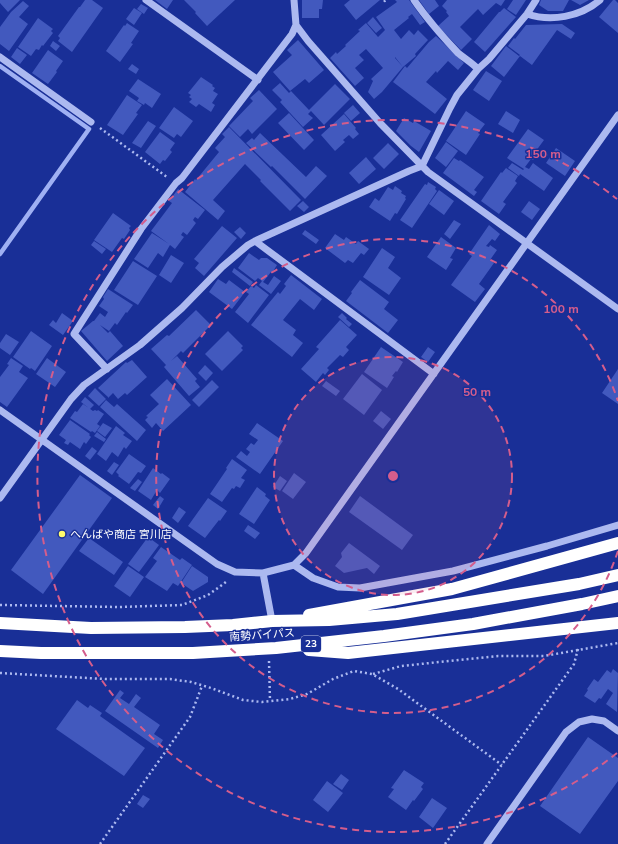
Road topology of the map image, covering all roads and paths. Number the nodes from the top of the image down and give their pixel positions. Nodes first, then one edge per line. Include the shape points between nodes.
1 (146, 0) edge
2 (294, 0) edge
3 (384, 0) edge
4 (387, 0) edge
5 (414, 0) edge
6 (536, 0) edge
7 (600, 0) edge
8 (527, 14) junction
9 (296, 25) junction
10 (0, 57) edge
11 (478, 68) junction
12 (258, 80) junction
13 (618, 115) edge
14 (91, 122) joint
15 (422, 166) junction
16 (176, 183) junction
17 (255, 241) junction
18 (527, 243) junction
19 (618, 309) edge
20 (107, 369) junction
21 (434, 374) junction
22 (0, 410) edge
23 (42, 440) junction
24 (0, 498) edge
25 (618, 525) edge
26 (618, 543) edge
27 (294, 565) junction
28 (235, 572) junction
29 (263, 572) junction
30 (618, 575) edge
31 (618, 596) edge
32 (0, 605) edge
33 (272, 621) junction
34 (0, 623) edge
35 (618, 623) edge
36 (618, 643) edge
37 (272, 649) junction
38 (578, 649) junction
39 (0, 651) edge
40 (0, 673) edge
41 (372, 674) junction
42 (202, 686) junction
43 (270, 701) junction
44 (618, 731) edge
45 (502, 765) junction
46 (100, 844) edge
47 (445, 844) edge
48 (487, 844) edge

1 - 12 street
2 - 9 street
3 - 4 path
5 - 11 street via 433,26 460,54
6 - 8 street
7 - 8 street via 587,9 564,17 536,17
8 - 11 street via 489,59
9 - 12 street
9 - 15 street via 380,123
10 - 14 street
11 - 15 street via 457,95
12 - 16 street
13 - 18 street
14 - 16 path
15 - 17 street
15 - 18 street
16 - 20 street via 141,229 74,334
17 - 20 street via 222,267 176,314
17 - 21 street
18 - 19 street
18 - 21 street
20 - 23 street via 84,385 71,399
21 - 27 street via 306,553
22 - 23 street
23 - 24 street
23 - 28 street via 218,564
25 - 27 street via 453,571 360,588 338,586 313,578
26 - 33 highway via 452,589
27 - 29 street
28 - 29 street
28 - 32 path via 208,595 182,605
29 - 33 street
30 - 33 highway, 南勢バイパス / 23 via 579,584 398,614 329,620
31 - 37 highway, 南勢バイパス / 23 via 473,624
33 - 34 highway, 南勢バイパス / 23 via 185,627 90,628
35 - 37 highway via 348,653
36 - 38 path
37 - 39 highway, 南勢バイパス / 23 via 193,653
37 - 43 path
38 - 41 path via 544,656 498,656 401,666
38 - 45 path via 574,664
40 - 42 path via 105,679 170,679
41 - 43 path via 354,671 307,694
41 - 45 path via 398,689
42 - 43 path via 243,700
42 - 46 path via 190,717
44 - 48 street via 604,721 592,719 579,722 566,732
45 - 47 path

